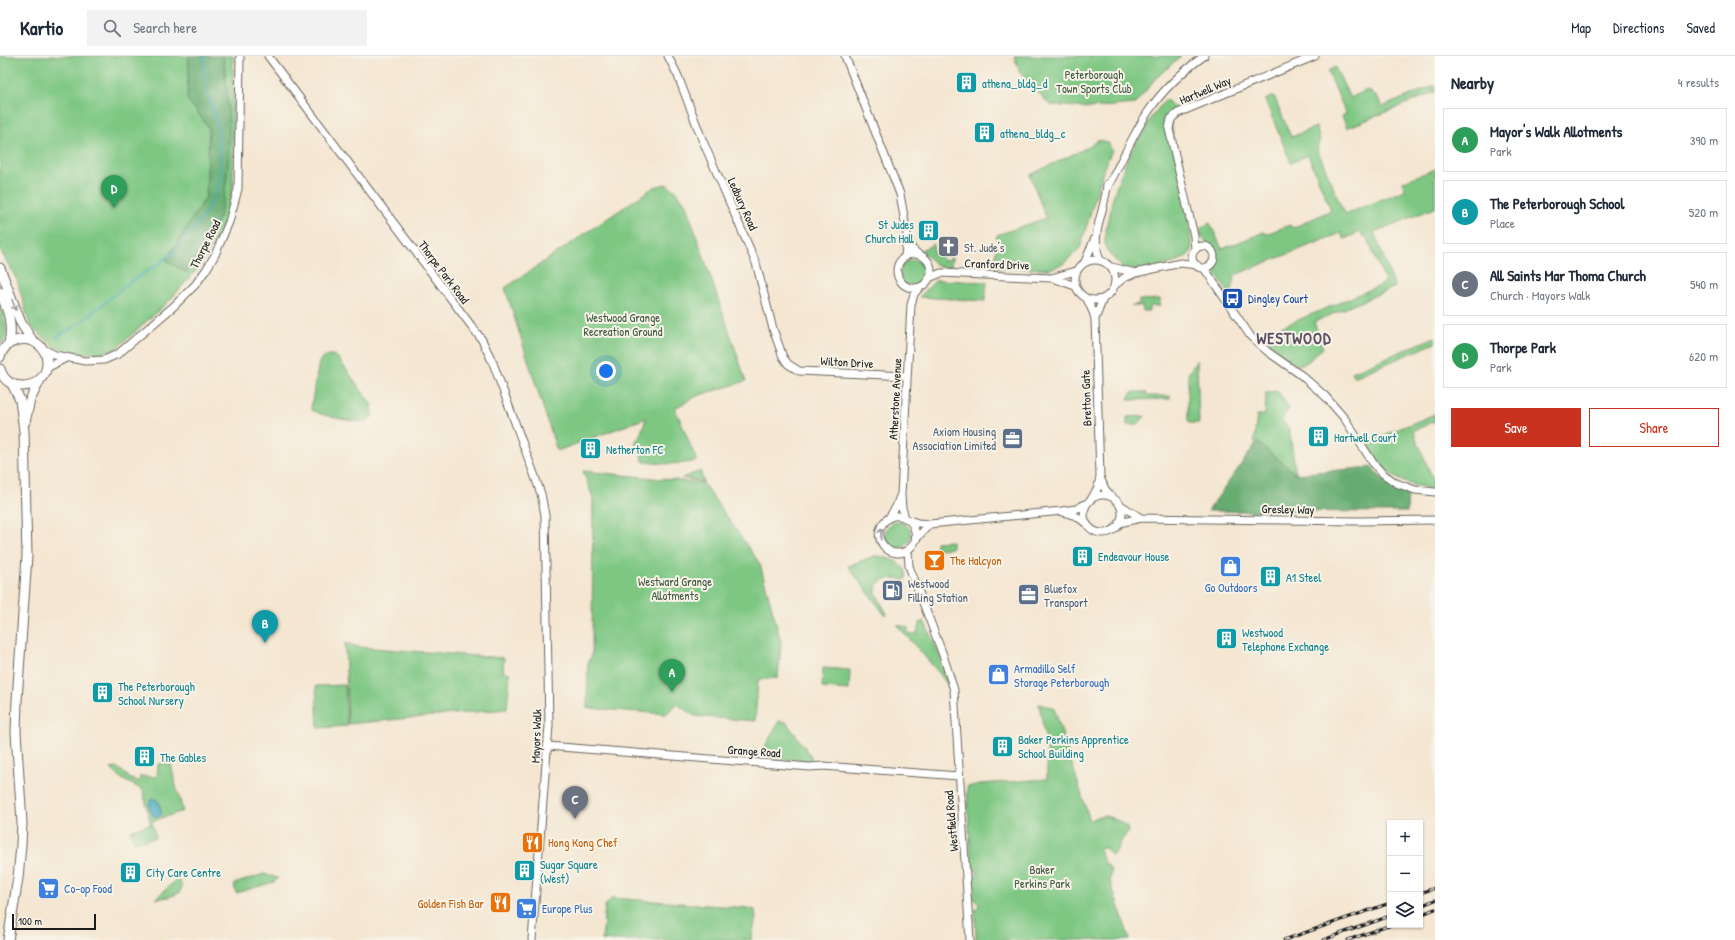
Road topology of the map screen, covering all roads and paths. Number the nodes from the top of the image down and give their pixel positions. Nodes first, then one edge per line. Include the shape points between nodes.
1 (240, 56) edge
2 (268, 56) edge
3 (668, 56) edge
4 (845, 56) edge
5 (1204, 56) edge
6 (1315, 56) edge
7 (907, 234) junction
8 (1096, 236) junction
9 (1194, 236) junction
10 (1205, 246) junction
11 (1194, 252) junction
12 (918, 255) junction
13 (905, 257) junction
14 (1100, 260) junction
15 (928, 262) junction
16 (1085, 262) junction
17 (1213, 262) junction
18 (1181, 263) junction
19 (1112, 267) junction
20 (1200, 267) junction
21 (0, 268) edge
22 (1076, 271) junction
23 (941, 273) junction
24 (1135, 274) junction
25 (929, 278) junction
26 (1051, 278) junction
27 (1212, 279) junction
28 (1114, 285) junction
29 (1075, 286) junction
30 (906, 287) junction
31 (920, 287) junction
32 (0, 292) edge
33 (1103, 298) junction
34 (1087, 299) junction
35 (911, 305) junction
36 (1095, 319) junction
37 (32, 340) junction
38 (9, 343) junction
39 (43, 349) junction
40 (0, 357) edge
41 (66, 358) junction
42 (788, 364) joint
43 (46, 368) junction
44 (0, 369) edge
45 (907, 376) junction
46 (41, 379) junction
47 (12, 384) junction
48 (24, 431) junction
49 (1100, 476) junction
50 (1435, 492) edge
51 (901, 495) junction
52 (1113, 498) junction
53 (1090, 500) junction
54 (1119, 504) junction
55 (1062, 512) junction
56 (1141, 518) junction
57 (888, 519) junction
58 (907, 519) junction
59 (1435, 520) edge
60 (1119, 523) junction
61 (930, 524) junction
62 (1087, 524) junction
63 (546, 531) joint
64 (915, 541) junction
65 (908, 550) junction
66 (894, 553) junction
67 (909, 566) junction
68 (548, 746) junction
69 (959, 776) junction
70 (8, 940) edge
71 (532, 940) edge
72 (970, 940) edge

1 - 41 street, Thorpe Road via 238,189 229,222 215,255 202,277 187,293 118,354 100,361
2 - 63 street, Thorpe Park Road via 482,340 539,486
3 - 42 street, Ledbury Road via 756,263 773,329
4 - 7 street via 900,194
5 - 8 street via 1173,84 1138,124 1117,158 1107,181
6 - 9 street, Hartwell Way via 1178,113 1171,119 1169,128
7 - 12 street via 912,249
7 - 13 street
8 - 14 street via 1096,251
8 - 16 street
9 - 10 street
9 - 11 street, Hartwell Way
10 - 11 street
10 - 17 street via 1213,252
11 - 18 street
11 - 20 street via 1193,260
12 - 13 street
12 - 15 street
13 - 30 street via 897,270 899,280
14 - 16 street
14 - 19 street
15 - 23 street
15 - 25 street
16 - 22 street
17 - 20 street via 1208,267
17 - 27 street
18 - 20 street
18 - 24 street
19 - 24 street
19 - 28 street via 1115,275
20 - 27 street
21 -> 37 main road via 21,323
22 - 26 street, Cranford Drive
22 - 29 street
23 - 25 street, Cranford Drive
23 - 26 street, Cranford Drive
24 - 28 street
25 - 31 street
26 - 29 street, Cranford Drive
27 - 50 street via 1254,340 1325,396 1345,419 1382,473 1396,483 1415,490
28 - 33 street
29 - 34 street
30 - 31 street
30 - 35 street, Atherstone Avenue
31 - 35 street, Atherstone Avenue via 914,294
32 - 38 main road via 6,305 12,332
33 - 34 street
33 - 36 street, Bretton Gate
34 - 36 street, Bretton Gate
35 - 45 street, Atherstone Avenue
36 - 49 street, Bretton Gate
37 - 38 main road via 18,339
37 - 39 main road
38 - 40 main road
39 - 41 street, Thorpe Road
39 - 43 main road via 47,361
41 - 43 street
42 - 45 street, Wilton Drive via 799,371
43 - 46 main road
44 - 47 main road via 4,378
45 - 51 street, Atherstone Avenue
46 - 47 main road via 27,386
46 - 48 main road via 30,400
47 - 48 main road via 20,400
48 - 70 main road via 27,556 16,732 22,845
49 - 52 street, Bretton Gate via 1104,489
49 - 53 street, Bretton Gate via 1098,487
51 - 57 street, Atherstone Avenue
51 - 58 street, Atherstone Avenue via 902,508
52 - 53 street via 1103,495
52 - 54 street
53 - 55 street via 1076,509
53 - 62 street via 1084,514
54 - 56 street
54 - 60 street
55 - 61 street
55 - 62 street via 1076,516
56 - 59 street, Gresley Way
56 - 60 street, Gresley Way
57 - 58 street via 899,516
66 -> 57 street via 885,548 880,538 881,528
58 - 61 street
58 - 64 street via 916,529
60 - 62 street via 1114,529 1104,533 1093,530
61 - 64 street
63 - 68 street, Mayors Walk
64 - 65 street
65 - 66 street
65 - 67 street
66 - 67 street
67 - 69 street, Westfield Road via 950,675
68 - 69 street, Grange Road
68 - 71 street, Mayors Walk
69 - 72 street, Westfield Road

